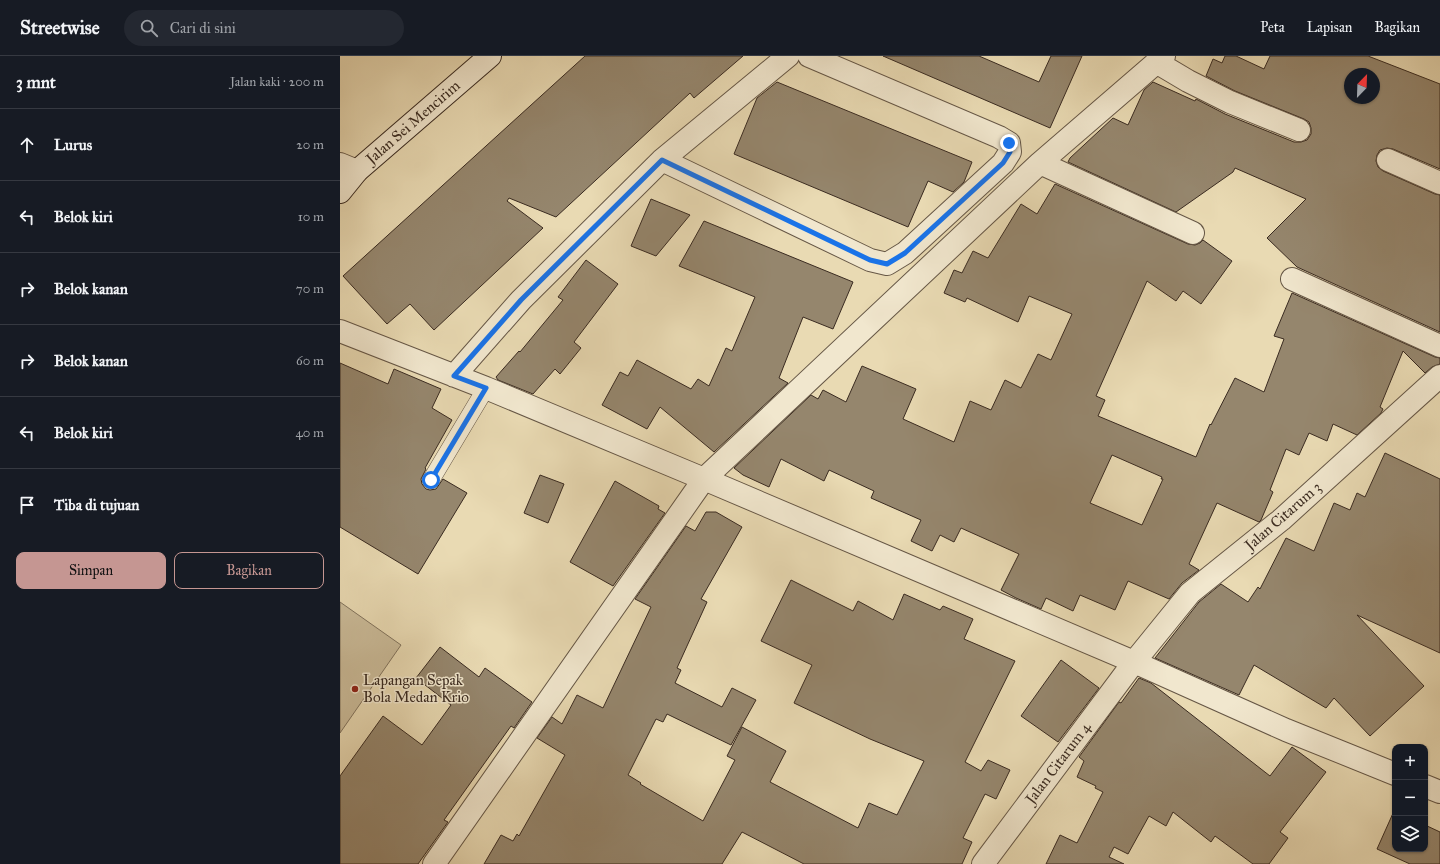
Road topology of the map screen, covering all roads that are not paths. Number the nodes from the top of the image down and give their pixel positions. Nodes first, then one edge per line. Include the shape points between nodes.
1 (490, 56) edge
2 (788, 56) edge
3 (810, 56) edge
4 (1160, 59) edge
5 (1299, 130) dead end
6 (662, 160) junction
7 (1388, 160) dead end
8 (1040, 163) junction
9 (349, 168) edge
10 (1440, 183) edge
11 (340, 192) edge
12 (1193, 233) dead end
13 (1292, 279) dead end
14 (340, 331) edge
15 (1440, 346) edge
16 (454, 376) junction
17 (1440, 376) edge
18 (486, 388) junction
19 (704, 479) junction
20 (431, 480) dead end
21 (1134, 662) junction
22 (1392, 773) edge
23 (1428, 787) edge
24 (1440, 792) edge
25 (434, 864) edge
26 (983, 864) edge

1 - 9 street, Jalan Sei Mencirim
2 - 6 street
3 - 6 street via 999,137 1009,143 1010,152 1003,163 905,253 887,264 870,260
4 - 5 street via 1188,81 1230,102
4 - 8 street
6 - 16 street via 521,300
7 - 10 street
8 - 12 street
8 - 19 street
9 - 11 street, Jalan Sei Mencirim
13 - 15 street
14 - 16 street
16 - 18 street
17 - 21 street, Jalan Citarum 3 via 1281,520 1190,593
18 - 19 street
18 - 20 lane
19 - 21 street
19 - 25 street
21 - 22 street via 1286,730
21 - 26 street, Jalan Citarum 4
23 - 24 street

